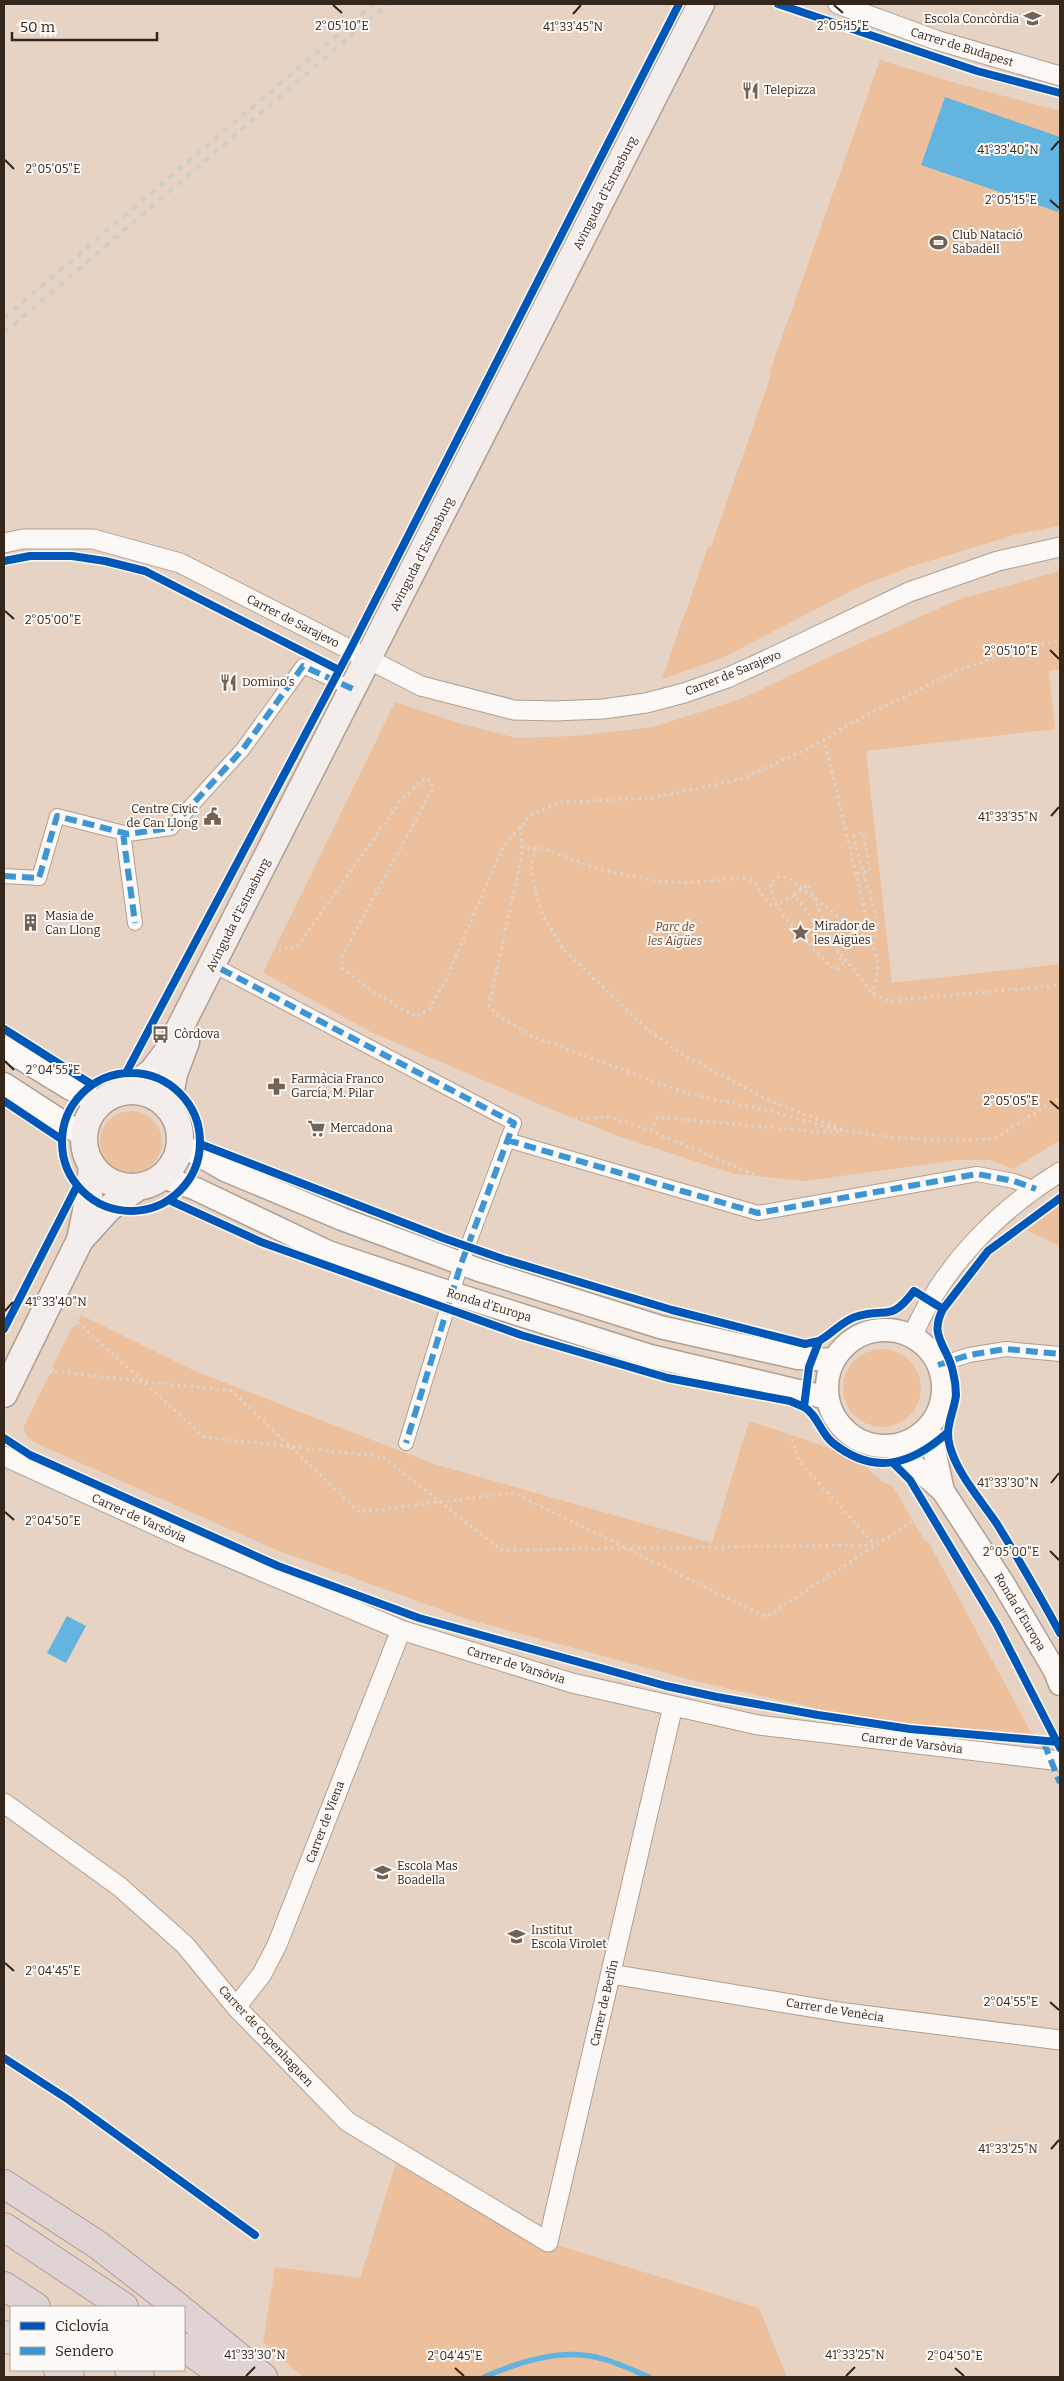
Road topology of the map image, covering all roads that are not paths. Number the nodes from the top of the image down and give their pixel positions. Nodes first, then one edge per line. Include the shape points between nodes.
1 (701, 4) edge
2 (716, 4) edge
3 (838, 4) edge
4 (1060, 76) edge
5 (4, 543) edge
6 (1060, 547) edge
7 (372, 662) junction
8 (353, 689) junction
9 (123, 833) junction
10 (4, 876) edge
11 (135, 923) dead end
12 (221, 969) junction
13 (4, 1048) edge
14 (4, 1084) edge
15 (126, 1091) junction
16 (101, 1103) junction
17 (168, 1106) junction
18 (84, 1136) junction
19 (507, 1140) junction
20 (180, 1145) junction
21 (92, 1165) junction
22 (1060, 1172) edge
23 (163, 1177) junction
24 (138, 1187) junction
25 (1036, 1189) junction
26 (80, 1240) junction
27 (461, 1264) junction
28 (451, 1294) junction
29 (912, 1337) junction
30 (1060, 1354) edge
31 (834, 1360) junction
32 (938, 1365) junction
33 (4, 1394) edge
34 (828, 1398) junction
35 (928, 1427) junction
36 (406, 1443) dead end
37 (892, 1446) junction
38 (4, 1456) edge
39 (943, 1491) junction
40 (401, 1630) junction
41 (1060, 1684) edge
42 (673, 1706) junction
43 (1060, 1761) edge
44 (4, 1803) edge
45 (611, 1974) junction
46 (236, 2007) junction
47 (1060, 2040) edge
48 (4, 2184) edge
49 (4, 2227) edge
50 (548, 2242) joint
51 (4, 2286) edge
52 (34, 2306) edge
53 (122, 2306) edge
54 (177, 2306) edge
55 (185, 2313) edge
56 (185, 2348) edge
57 (226, 2377) edge
58 (263, 2377) edge

1 - 7 main road, Avinguda d'Estrasburg via 394,610
2 - 7 main road, Avinguda d'Estrasburg
3 - 4 street, Carrer de Budapest via 936,40
5 - 7 street, Carrer de Sarajevo via 24,539 93,539 180,563
6 - 7 street, Carrer de Sarajevo via 998,561 909,592 727,678 646,703 603,709 514,710 435,691
7 - 8 main road, Avinguda d'Estrasburg
7 - 12 main road, Avinguda d'Estrasburg
8 - 9 street via 303,666 243,749 171,828
8 - 15 main road, Avinguda d'Estrasburg via 168,1051 152,1072
9 - 10 street via 57,816 39,878
9 - 11 street
12 - 17 main road, Avinguda d'Estrasburg via 183,1050
12 - 19 street via 514,1123
13 - 16 street via 71,1089
14 - 18 street
15 - 16 main road
15 - 17 main road via 149,1093
16 - 18 main road via 90,1115
17 - 20 main road via 180,1129
18 - 21 main road
19 - 25 street via 758,1213 977,1174
19 - 27 street
20 - 23 main road via 175,1162
20 - 27 street via 243,1177 342,1219
21 - 24 main road via 111,1183 126,1188
21 - 26 main road via 90,1196
22 - 25 street
23 - 24 main road
23 - 28 street, Ronda d'Europa via 196,1189 328,1252
24 - 26 main road via 109,1208
25 - 29 street via 996,1220 952,1266 921,1315
26 - 33 main road
27 - 28 street
27 - 31 street via 660,1327 798,1358
28 - 34 street, Ronda d'Europa via 650,1356
28 - 36 street
29 - 31 street via 895,1331 877,1331 860,1336
29 - 32 street via 927,1349
30 - 32 street via 1006,1349 969,1354
31 - 34 street via 828,1378
32 - 35 street via 943,1381 942,1397 938,1413
34 - 37 street via 833,1415 858,1440 874,1446
35 - 37 street via 912,1439
35 - 39 street, Ronda d'Europa
37 - 39 street, Ronda d'Europa
38 - 40 street, Carrer de Varsòvia via 188,1540
39 - 41 street, Ronda d'Europa via 1003,1583
40 - 42 street, Carrer de Varsòvia via 572,1683
40 - 46 street, Carrer de Viena via 277,1944 262,1974
42 - 43 street, Carrer de Varsòvia via 758,1725
42 - 45 street, Carrer de Berlín
44 - 46 street, Carrer de Copenhaguen via 120,1887 184,1945
45 - 47 street, Carrer de Venècia via 846,2013
45 - 50 street, Carrer de Berlín
46 - 50 street, Carrer de Copenhaguen via 348,2122
48 - 54 highway via 98,2246
49 - 53 highway
51 - 52 highway
55 - 58 highway
56 - 57 highway

